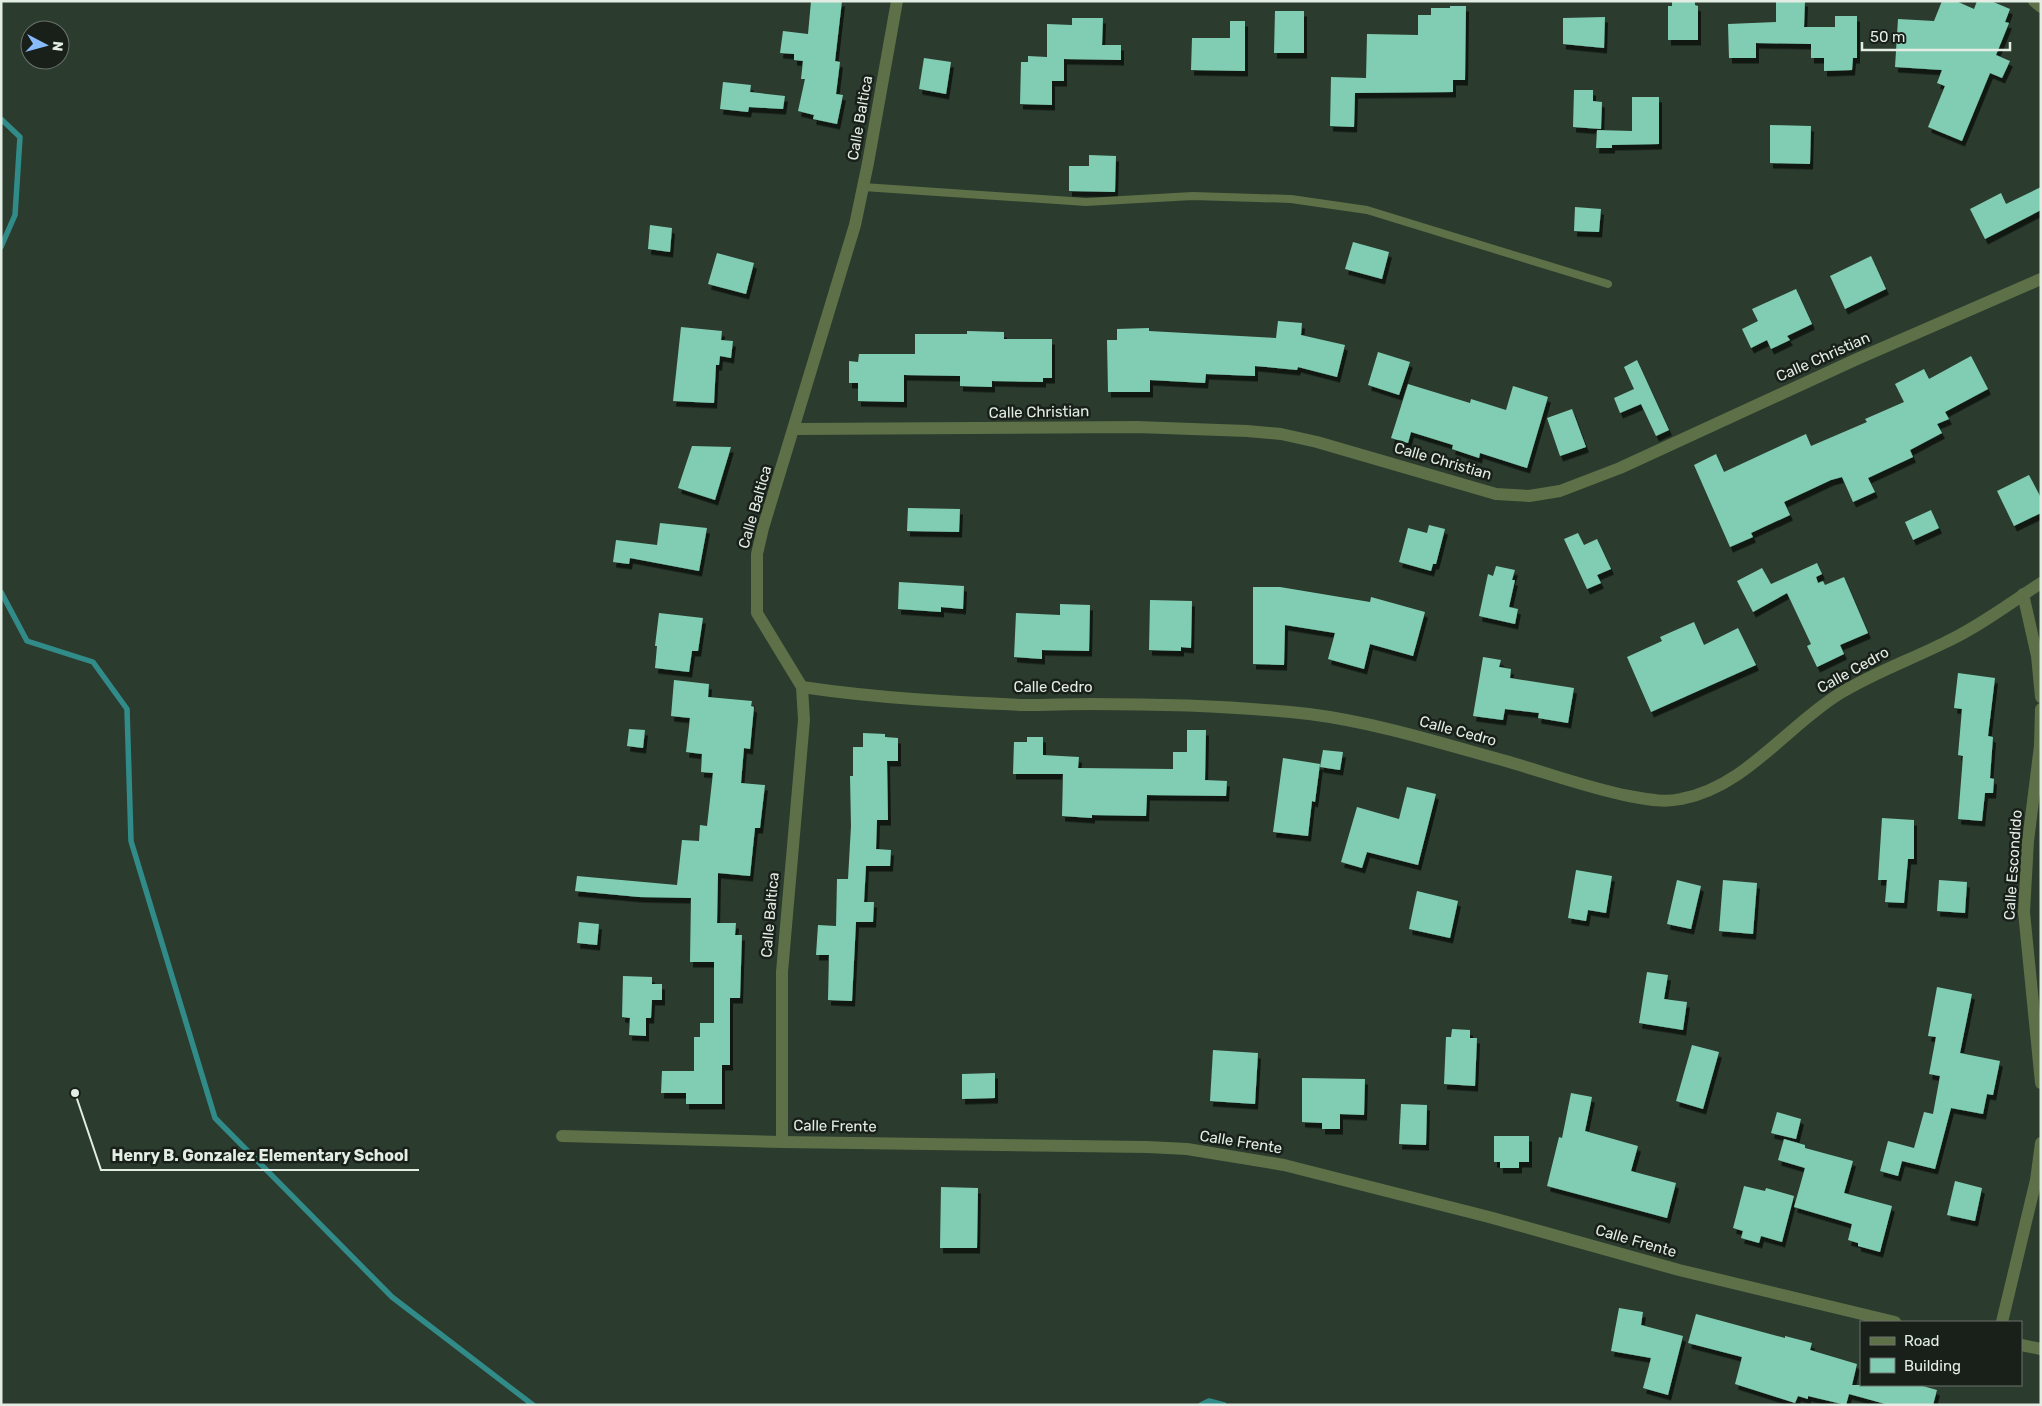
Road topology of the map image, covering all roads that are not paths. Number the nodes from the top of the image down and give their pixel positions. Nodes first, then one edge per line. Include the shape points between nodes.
1 (897, 1) edge
2 (2034, 1) edge
3 (2041, 7) edge
4 (863, 187) junction
5 (2041, 279) edge
6 (1608, 284) dead end
7 (794, 429) junction
8 (2041, 583) edge
9 (2023, 594) junction
10 (802, 687) junction
11 (2041, 696) edge
12 (2041, 709) edge
13 (2041, 1083) edge
14 (562, 1136) dead end
15 (782, 1142) junction
16 (2041, 1142) edge
17 (1892, 1321) edge
18 (2002, 1321) edge
19 (2022, 1345) edge
20 (2041, 1349) edge

1 - 4 street, Calle Baltica
2 - 3 street
4 - 6 lane via 1086,202 1193,196 1291,199 1367,210
4 - 7 street, Calle Baltica via 855,225
5 - 7 street, Calle Christian via 1620,468 1560,491 1529,496 1496,494 1317,442 1247,430 1138,427
7 - 10 street, Calle Baltica via 757,554 757,613
8 - 9 street, Calle Cedro
9 - 10 street, Calle Cedro via 1945,643 1839,694 1734,776 1681,799 1655,801 1604,791 1369,724 1310,715 1185,706 1028,705 864,696
9 - 11 street via 2037,656
10 - 15 street, Calle Baltica via 803,744 782,972
12 - 13 street, Calle Escondido via 2024,912
14 - 15 street, Calle Frente
15 - 17 street, Calle Frente via 1147,1147 1249,1158 1489,1216 1679,1270
16 - 18 street via 2036,1180
19 - 20 street

